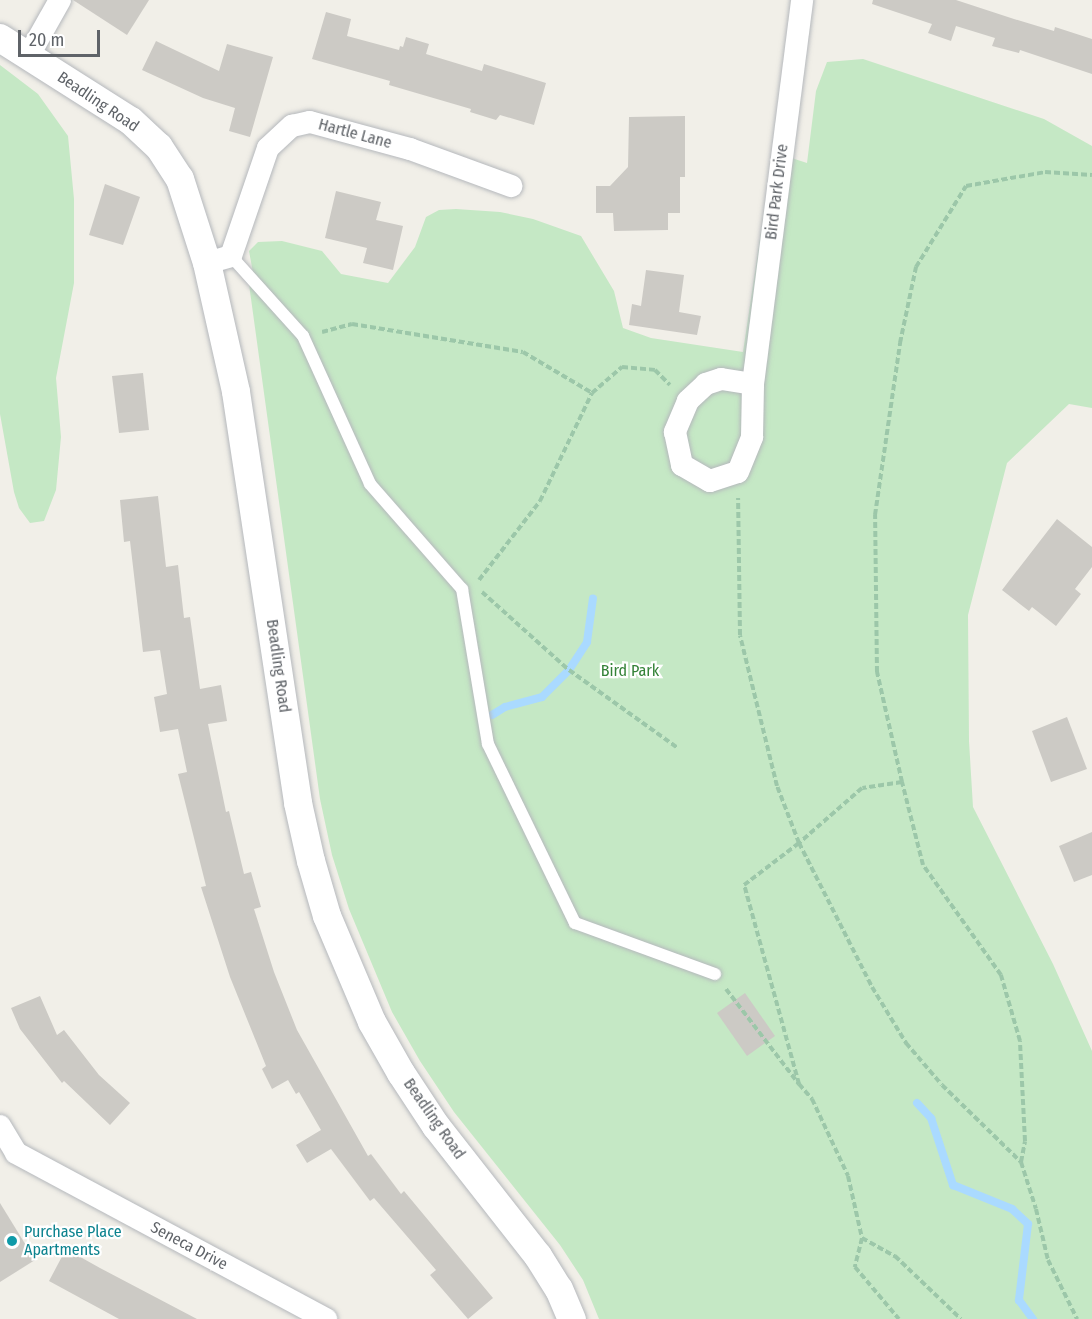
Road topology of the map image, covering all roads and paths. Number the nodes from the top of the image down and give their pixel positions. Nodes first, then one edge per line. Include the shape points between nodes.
1 (60, 0) edge
2 (802, 0) edge
3 (0, 38) edge
4 (29, 55) junction
5 (1092, 175) edge
6 (511, 186) dead end
7 (219, 260) junction
8 (303, 336) junction
9 (753, 384) junction
10 (591, 393) junction
11 (688, 401) junction
12 (738, 472) junction
13 (678, 748) dead end
14 (902, 783) junction
15 (799, 843) junction
16 (715, 974) joint
17 (799, 1084) junction
18 (0, 1126) edge
19 (8, 1158) edge
20 (1022, 1162) junction
21 (862, 1238) junction
22 (326, 1319) edge
23 (572, 1319) edge
24 (899, 1319) edge
25 (961, 1319) edge
26 (1077, 1319) edge

1 - 4 street
2 - 9 street, Bird Park Drive
3 - 4 street, Beadling Road
4 - 7 street, Beadling Road via 131,121 159,147 180,179
5 - 14 path via 1045,172 966,186 916,267 900,343 875,515 877,672
6 - 7 street, Hartle Lane via 410,149 310,122 292,126 268,148
7 - 8 lane
7 - 23 street, Beadling Road via 298,803 327,916 372,1022 401,1073 436,1126 538,1257 559,1289
8 - 10 path via 352,324 523,352
8 - 16 lane via 370,484 462,589 488,744 575,923
9 - 11 street via 722,379 706,384
9 - 12 street, Bird Park Drive via 752,437
10 - 11 path via 622,367 655,370
10 - 13 path via 540,501 475,586 569,670
11 - 12 street via 675,432 682,465 710,481
12 - 15 path via 740,635 777,786
14 - 15 path via 862,788
14 - 20 path via 923,865 1001,975 1020,1041 1025,1141
15 - 17 path via 744,885
15 - 20 path via 872,987 906,1042 942,1085
16 - 17 path
17 - 21 path via 812,1099 848,1176
18 - 19 street, Seneca Drive
19 - 22 street, Seneca Drive
20 - 26 path via 1048,1260
21 - 24 path via 855,1267
21 - 25 path via 895,1256

